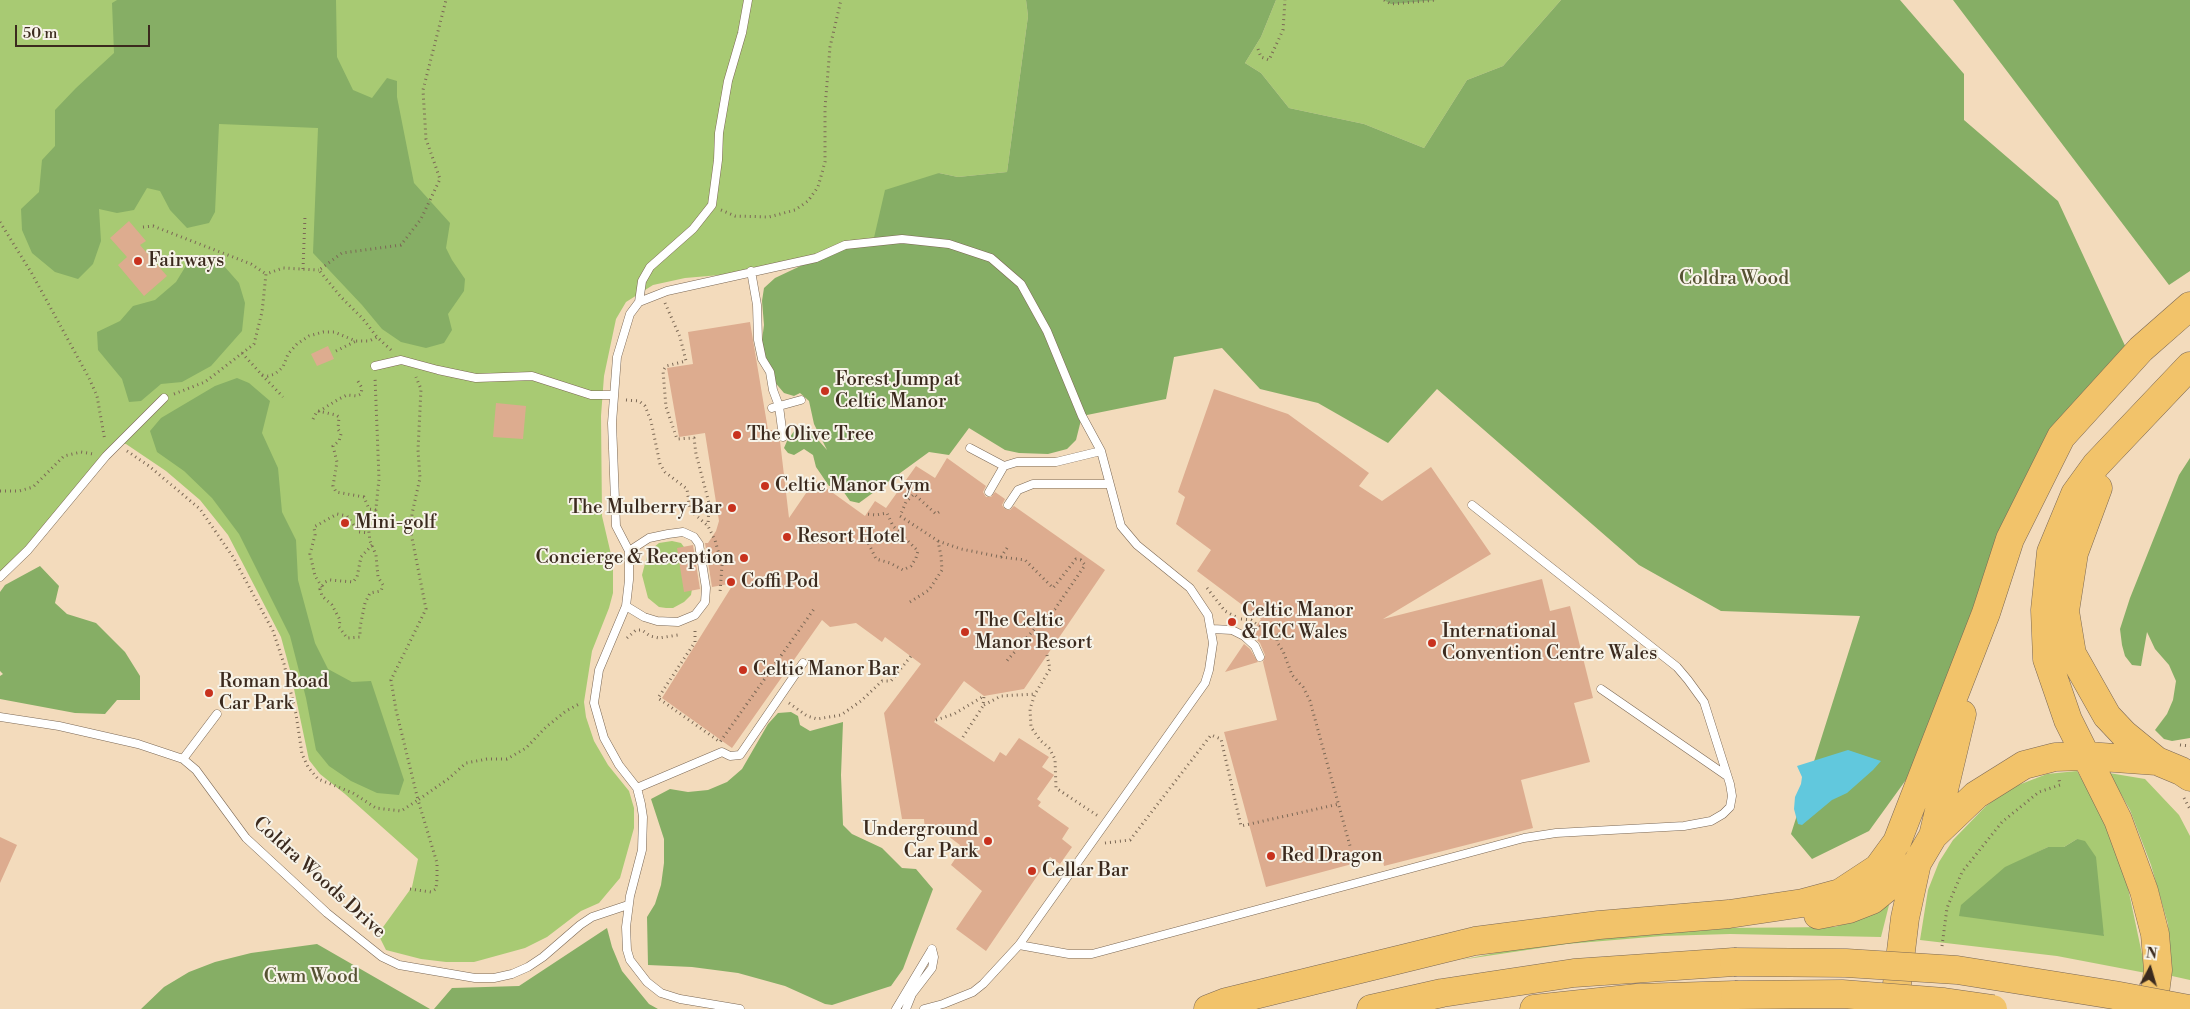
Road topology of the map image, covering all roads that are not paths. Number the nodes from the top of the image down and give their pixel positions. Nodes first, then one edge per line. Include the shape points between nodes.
1 (748, 0) edge
2 (751, 271) junction
3 (639, 302) junction
4 (2190, 306) edge
5 (375, 366) road end
6 (2190, 366) edge
7 (164, 398) road end
8 (613, 398) junction
9 (801, 400) dead end
10 (776, 407) junction
11 (783, 437) dead end
12 (2114, 447) junction
13 (970, 448) dead end
14 (1101, 451) junction
15 (1004, 466) junction
16 (1109, 484) junction
17 (990, 492) dead end
18 (1008, 505) dead end
19 (1472, 505) dead end
20 (629, 551) junction
21 (0, 577) edge
22 (626, 606) junction
23 (1986, 613) junction
24 (1212, 629) junction
25 (1260, 657) dead end
26 (803, 663) dead end
27 (1602, 689) dead end
28 (217, 714) dead end
29 (0, 717) edge
30 (2167, 753) junction
31 (2087, 756) junction
32 (183, 759) junction
33 (1727, 776) junction
34 (2190, 777) edge
35 (637, 788) junction
36 (1933, 836) junction
37 (1917, 863) junction
38 (628, 905) junction
39 (1729, 914) junction
40 (1019, 945) junction
41 (740, 1009) edge
42 (896, 1009) edge
43 (906, 1009) edge
44 (924, 1009) edge
45 (1208, 1009) edge
46 (1371, 1009) edge
47 (1534, 1009) edge
48 (1894, 1009) edge
49 (1993, 1009) edge
50 (2153, 1009) edge
51 (2189, 1009) edge

1 - 3 lane via 728,81 712,205 693,228 650,267 642,281
2 - 3 lane
2 - 10 lane via 758,340 762,359 770,372
2 - 14 lane via 816,258 845,244 902,239 949,244 991,258 1021,284 1047,331 1082,416
3 - 8 lane via 630,314 617,357
4 - 23 highway via 2141,349 2061,437 2010,539
5 - 8 lane via 401,360 476,378 532,376 590,395
6 - 12 highway
7 - 21 lane via 106,456 28,550
8 - 20 lane via 616,526
9 - 10 lane
10 - 11 lane
12 - 30 highway via 2074,553 2064,611 2072,654 2107,716 2124,734
12 - 31 highway via 2075,494 2051,552 2045,610 2047,659 2068,720
13 - 15 lane
14 - 15 lane via 1056,462 1017,462
14 - 16 lane
15 - 17 lane
16 - 18 lane via 1033,484 1018,490
16 - 24 lane via 1121,526 1137,544 1190,588 1208,615
19 - 33 lane via 1677,667 1704,702
20 - 22 lane
20 - 22 lane via 650,538 668,534 683,532 694,537 699,544 706,588 705,602 695,615 678,622 657,621
22 - 35 lane via 599,670 594,703 604,738
23 - 36 highway
23 - 39 highway via 1897,842 1878,868 1840,893 1803,903
24 - 25 lane via 1232,630 1244,636 1255,646
24 - 40 lane via 1212,656 1204,683
26 - 35 lane via 740,755 730,756 722,752
27 - 33 lane
28 - 32 lane
29 - 32 lane, Coldra Woods Drive via 129,742
30 - 31 highway
30 - 34 highway
31 - 36 highway via 2055,757 2024,765 1976,795
31 - 50 highway via 2118,820 2144,891 2155,934 2158,970
32 - 38 lane, Coldra Woods Drive via 196,770 246,838 327,913 382,957 399,965 475,978 512,974 543,957 592,917
33 - 40 lane via 1732,796 1730,807 1711,821 1539,835 1092,954 1069,954
35 - 38 lane via 643,834
36 - 37 highway
37 - 39 highway via 1872,900 1849,909 1805,917
37 - 48 highway via 1905,918
38 - 41 lane via 627,950 647,982 661,993 680,999
39 - 45 highway via 1599,925 1475,941
40 - 44 lane via 972,992
42 - 43 lane via 932,949 932,968 912,994
46 - 51 highway, bridge via 1442,993 1574,973 1734,962 1846,963 1957,970
47 - 49 highway, bridge via 1637,998 1842,994

